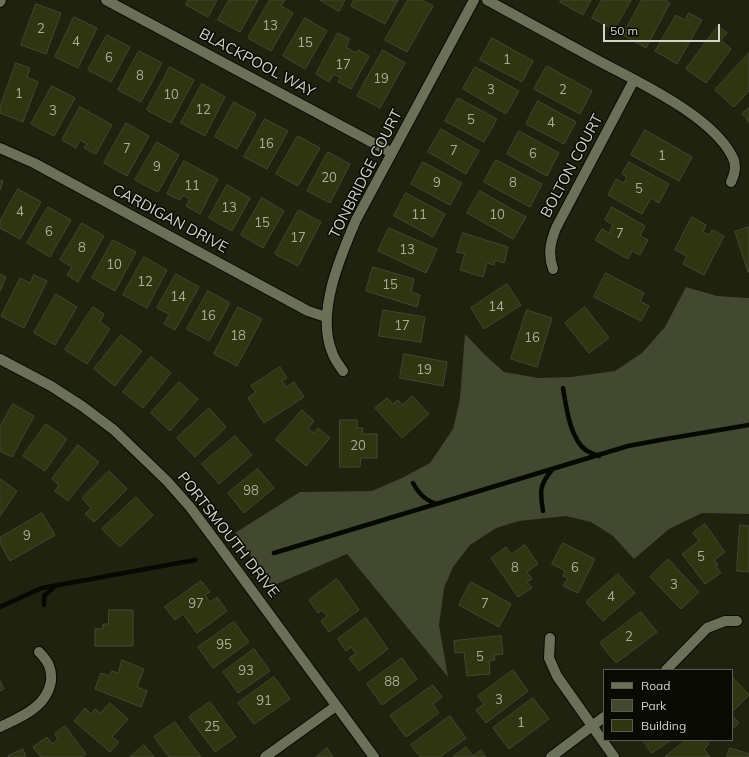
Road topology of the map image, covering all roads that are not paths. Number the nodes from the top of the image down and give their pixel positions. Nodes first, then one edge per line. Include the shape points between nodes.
1 (106, 0) edge
2 (474, 0) edge
3 (486, 0) edge
4 (634, 80) junction
5 (0, 148) edge
6 (392, 153) junction
7 (731, 182) dead end
8 (553, 269) dead end
9 (326, 317) junction
10 (0, 358) edge
11 (343, 370) dead end
12 (737, 621) dead end
13 (550, 638) dead end
14 (39, 652) dead end
15 (667, 669) edge
16 (336, 706) junction
17 (603, 719) edge
18 (0, 726) edge
19 (592, 726) junction
20 (265, 757) edge
21 (374, 757) edge
22 (550, 757) edge
23 (614, 757) edge

1 - 6 street, BLACKPOOL WAY
2 - 6 street, TONBRIDGE COURT
3 - 4 street
4 - 7 street via 670,100 714,133 732,156 735,174
4 - 8 street, BOLTON COURT via 556,228 549,250
5 - 9 street, CARDIGAN DRIVE via 34,163 308,311
6 - 9 street, TONBRIDGE COURT via 349,237 332,287
9 - 11 street, TONBRIDGE COURT via 331,352
10 - 16 street, PORTSMOUTH DRIVE via 82,406 114,430 167,481 220,546
12 - 15 street via 725,621 707,628
13 - 19 street via 552,667
14 - 18 street via 50,666 52,674 45,698 24,715
16 - 20 street
16 - 21 street, PORTSMOUTH DRIVE
17 - 19 street
19 - 22 street
19 - 23 street

